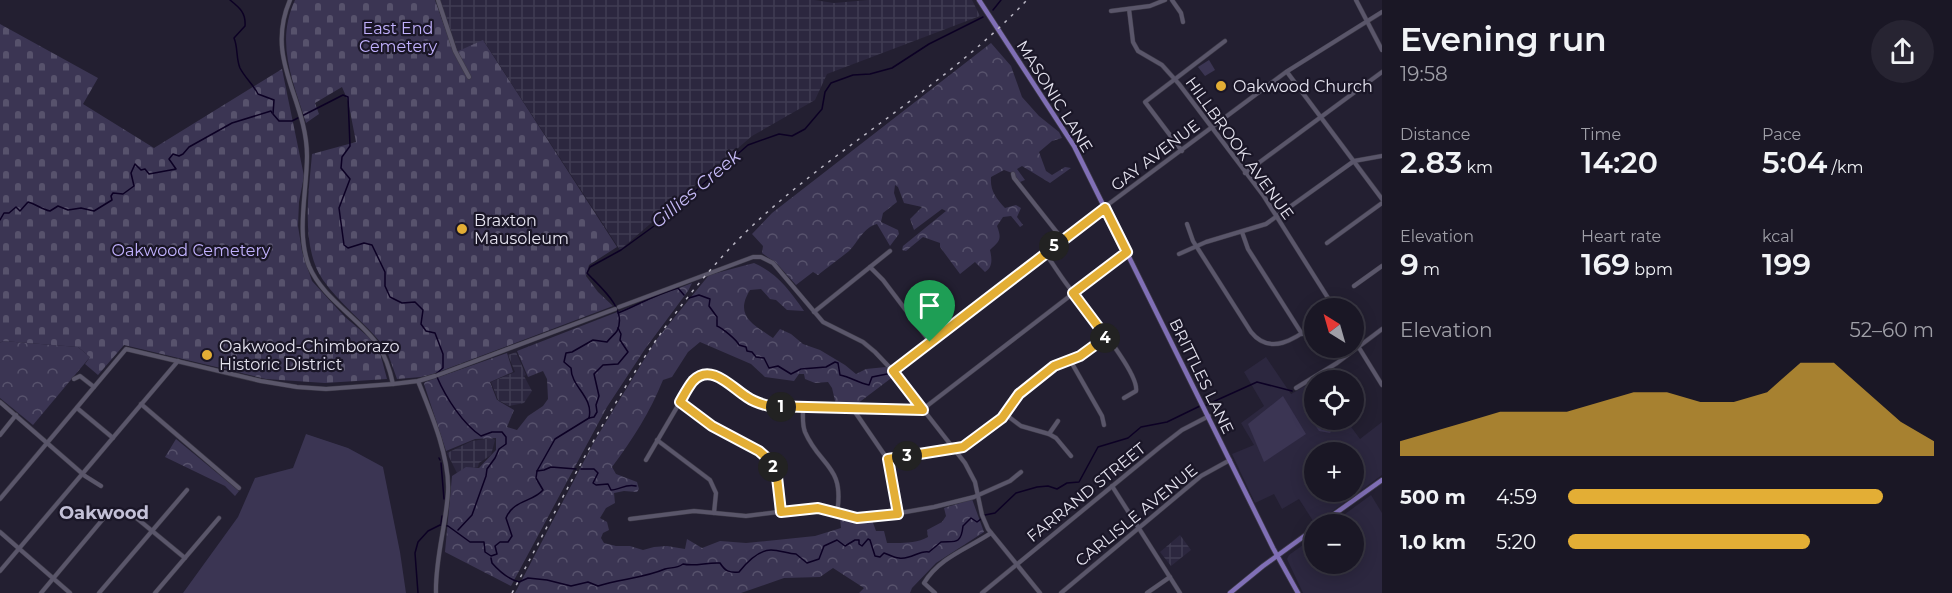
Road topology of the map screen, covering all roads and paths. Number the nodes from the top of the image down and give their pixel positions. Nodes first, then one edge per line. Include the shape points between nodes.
1 (290, 0) edge
2 (438, 0) edge
3 (978, 0) edge
4 (1165, 0) edge
5 (1172, 0) edge
6 (1356, 0) edge
7 (1129, 9) junction
8 (1111, 11) dead end
9 (1382, 12) edge
10 (1367, 21) junction
11 (1183, 22) dead end
12 (1225, 41) dead end
13 (1382, 50) edge
14 (1287, 72) junction
15 (1382, 72) edge
16 (469, 77) dead end
17 (1175, 79) junction
18 (1321, 117) junction
19 (1212, 128) junction
20 (1182, 151) junction
21 (1382, 156) edge
22 (1354, 161) junction
23 (1245, 173) junction
24 (1013, 174) dead end
25 (1382, 201) edge
26 (1105, 208) junction
27 (1277, 217) junction
28 (1188, 224) dead end
29 (1242, 232) junction
30 (1063, 240) junction
31 (1327, 243) dead end
32 (1196, 246) junction
33 (890, 251) dead end
34 (1127, 252) junction
35 (1045, 253) junction
36 (1179, 254) dead end
37 (1382, 266) edge
38 (870, 267) junction
39 (1354, 286) dead end
40 (1073, 293) junction
41 (1328, 298) edge
42 (814, 312) junction
43 (1382, 329) edge
44 (1302, 334) joint
45 (1106, 337) junction
46 (930, 342) junction
47 (1364, 342) edge
48 (1364, 354) edge
49 (1342, 358) edge
50 (1070, 360) junction
51 (178, 361) junction
52 (893, 371) junction
53 (74, 379) dead end
54 (418, 381) junction
55 (393, 384) junction
56 (1382, 385) edge
57 (94, 387) junction
58 (1296, 388) dead end
59 (1124, 398) dead end
60 (0, 402) edge
61 (680, 402) junction
62 (141, 404) junction
63 (803, 407) junction
64 (76, 408) junction
65 (853, 409) junction
66 (923, 410) junction
67 (1005, 414) junction
68 (16, 415) junction
69 (1209, 416) junction
70 (1058, 420) dead end
71 (1104, 425) dead end
72 (1049, 434) junction
73 (0, 435) edge
74 (112, 438) junction
75 (657, 440) junction
76 (48, 442) junction
77 (954, 449) junction
78 (1071, 456) dead end
79 (888, 459) junction
80 (646, 460) dead end
81 (1230, 460) junction
82 (1021, 472) dead end
83 (83, 473) junction
84 (1382, 480) edge
85 (101, 486) dead end
86 (1112, 486) junction
87 (239, 488) dead end
88 (187, 490) dead end
89 (978, 495) junction
90 (1, 496) edge
91 (781, 512) junction
92 (714, 513) junction
93 (837, 513) junction
94 (898, 514) junction
95 (1334, 514) edge
96 (134, 516) dead end
97 (219, 518) dead end
98 (103, 519) dead end
99 (630, 519) dead end
100 (1139, 528) junction
101 (153, 531) junction
102 (0, 532) edge
103 (991, 533) junction
104 (1304, 536) edge
105 (19, 548) junction
106 (1278, 555) junction
107 (185, 558) junction
108 (1017, 564) junction
109 (0, 571) edge
110 (1170, 577) junction
111 (53, 580) junction
112 (41, 593) edge
113 (70, 593) edge
114 (99, 593) edge
115 (155, 593) edge
116 (436, 593) edge
117 (935, 593) edge
118 (982, 593) edge
119 (1040, 593) edge
120 (1060, 593) edge
121 (1147, 593) edge
122 (1180, 593) edge
123 (1230, 593) edge
124 (1298, 593) edge

1 - 55 street via 282,30 282,51 302,119 307,156 304,227 309,264 320,284 378,345
2 - 16 street via 455,51
3 - 26 main road, MASONIC LANE via 1074,146
4 - 7 street
5 - 11 street
6 - 10 street
7 - 8 street
7 - 17 street, HILLBROOK AVENUE via 1135,46 1162,64
9 - 10 street, GAY AVENUE
10 - 13 street
10 - 14 street, GAY AVENUE
12 - 17 street
14 - 18 street
14 - 19 street, GAY AVENUE
15 - 18 street
17 - 19 street, HILLBROOK AVENUE
17 - 20 street via 1145,101
18 - 22 street
18 - 23 street
19 - 20 street, GAY AVENUE
19 - 23 street, HILLBROOK AVENUE
20 - 26 street, GAY AVENUE
21 - 22 street
22 - 25 street
22 - 27 street
23 - 27 street, HILLBROOK AVENUE
24 - 30 street
25 - 31 street
26 - 30 street, GAY AVENUE
26 - 34 main road, BRITTLES LANE
27 - 29 street
27 - 41 street, HILLBROOK AVENUE
28 - 32 street
29 - 32 street
29 - 44 street via 1248,249
30 - 35 street, GAY AVENUE
32 - 36 street
32 - 44 street via 1259,340 1277,344
33 - 38 street
34 - 40 street
34 - 69 main road, BRITTLES LANE
35 - 40 street
35 - 46 street, GAY AVENUE
37 - 39 street
38 - 42 street
38 - 46 street
40 - 45 street
40 - 66 street
42 - 52 street via 825,323 867,345
42 - 54 street via 773,263 753,257
43 - 47 street
45 - 50 street
45 - 59 street via 1137,384 1137,390
46 - 52 street, GAY AVENUE
48 - 56 street
49 - 58 street
50 - 67 street via 1054,366 1023,390
50 - 71 street
51 - 55 street via 297,387
51 - 57 street via 126,349
51 - 62 street
52 - 66 street
53 - 57 street via 80,376
54 - 55 street
54 - 116 street via 447,468 448,491
57 - 64 street
60 - 68 street
61 - 63 street via 694,381 709,375 759,403
61 - 75 street
61 - 91 street via 767,458 777,477
62 - 74 street
62 - 87 street
63 - 65 street
63 - 93 street via 806,434 838,483
64 - 74 street
64 - 76 street
65 - 66 street
65 - 79 street
66 - 77 street
67 - 72 street via 1021,426
67 - 77 street via 989,430
68 - 73 street
68 - 76 street
69 - 81 main road, BRITTLES LANE
69 - 86 street, FARRAND STREET via 1177,433
70 - 72 street
72 - 78 street
74 - 83 street
75 - 80 street
75 - 92 street via 710,480 716,493
76 - 83 street
76 - 90 street
77 - 79 street
77 - 89 street via 973,477
79 - 94 street
81 - 100 street, CARLISLE AVENUE via 1201,476
81 - 106 main road, BRITTLES LANE
82 - 89 street
83 - 85 street
83 - 105 street
84 - 95 main road
86 - 100 street
86 - 108 street, FARRAND STREET
88 - 101 street
89 - 94 street
89 - 103 street
91 - 92 street via 746,516
91 - 93 street via 811,508
92 - 99 street via 694,511
93 - 94 street via 857,518
96 - 101 street
97 - 107 street
98 - 111 street
100 - 110 street
100 - 120 street, CARLISLE AVENUE
101 - 107 street
101 - 114 street
102 - 105 street
103 - 108 street
103 - 117 street via 933,570 924,583
104 - 106 main road
105 - 109 street
105 - 111 street
106 - 123 main road
106 - 124 main road, BRITTLES LANE
107 - 115 street
108 - 118 street, FARRAND STREET
108 - 119 street
110 - 121 street
110 - 122 street
111 - 112 street
111 - 113 street

